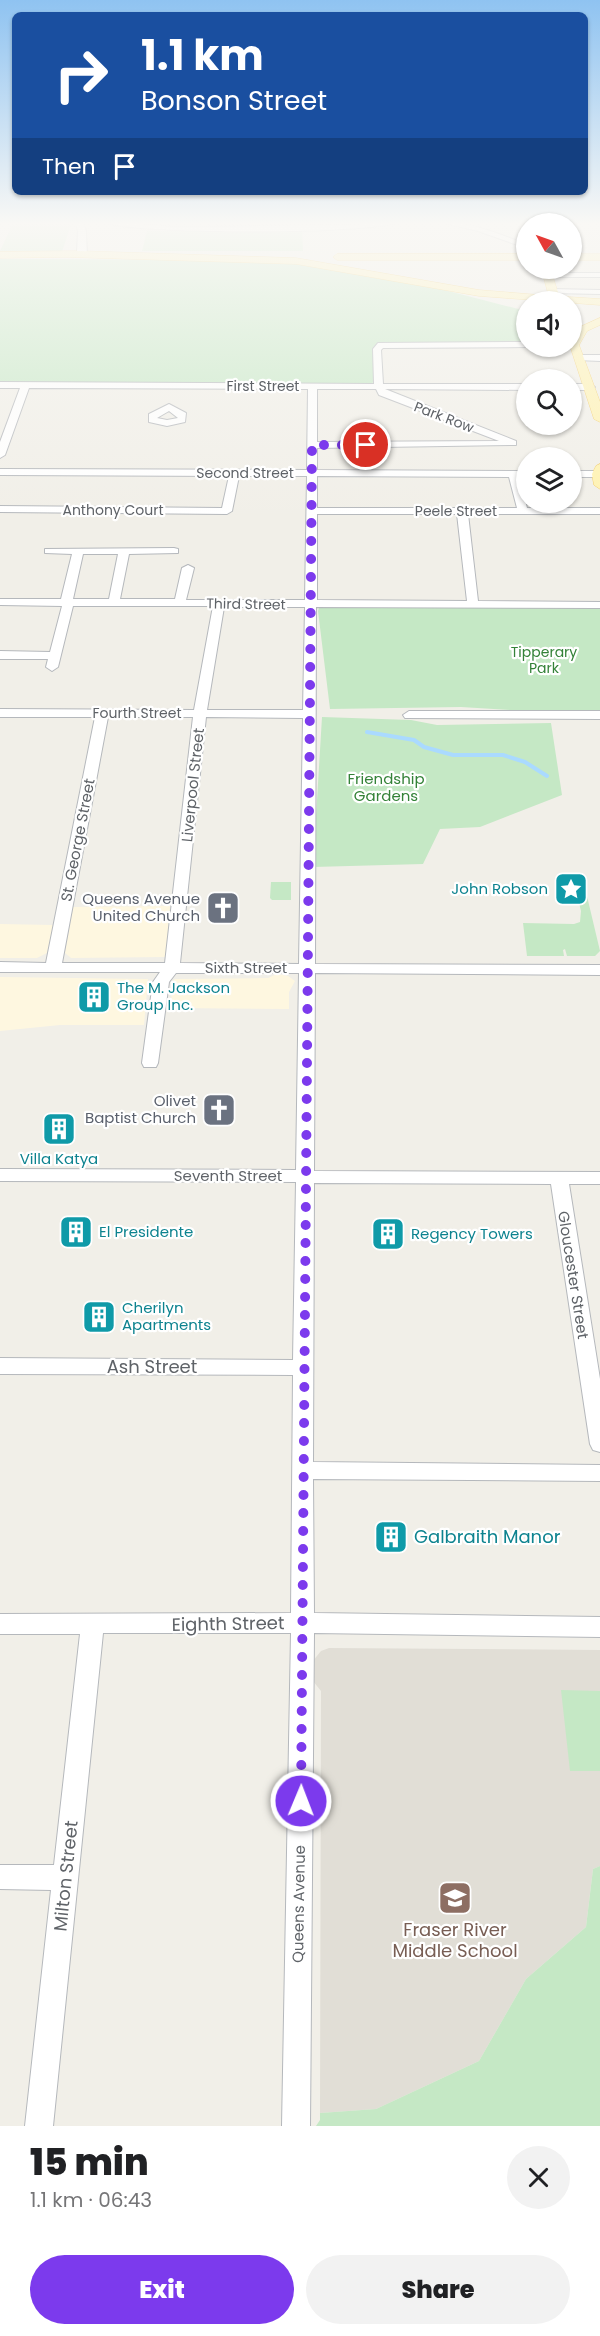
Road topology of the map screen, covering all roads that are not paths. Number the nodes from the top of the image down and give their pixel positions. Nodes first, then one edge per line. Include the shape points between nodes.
1 (600, 321) edge
2 (582, 330) edge
3 (516, 345) edge
4 (590, 358) edge
5 (0, 385) edge
6 (26, 385) junction
7 (172, 385) junction
8 (313, 386) junction
9 (379, 386) junction
10 (516, 387) edge
11 (594, 390) edge
12 (169, 406) dead end
13 (600, 419) edge
14 (312, 445) junction
15 (0, 455) edge
16 (0, 472) edge
17 (582, 475) edge
18 (234, 476) junction
19 (312, 477) junction
20 (599, 477) edge
21 (516, 478) edge
22 (0, 479) edge
23 (582, 480) edge
24 (0, 509) edge
25 (312, 511) junction
26 (462, 511) junction
27 (516, 511) edge
28 (582, 512) edge
29 (600, 512) edge
30 (49, 551) dead end
31 (78, 551) junction
32 (124, 551) junction
33 (174, 551) dead end
34 (188, 568) dead end
35 (0, 602) edge
36 (67, 603) junction
37 (114, 603) junction
38 (180, 603) junction
39 (219, 603) junction
40 (311, 604) junction
41 (473, 604) junction
42 (600, 605) edge
43 (0, 655) edge
44 (102, 713) junction
45 (201, 714) junction
46 (310, 714) junction
47 (409, 715) dead end
48 (600, 716) edge
49 (1, 717) edge
50 (0, 967) edge
51 (53, 967) junction
52 (171, 968) junction
53 (307, 968) junction
54 (600, 970) edge
55 (150, 1064) dead end
56 (0, 1175) edge
57 (305, 1176) junction
58 (559, 1178) junction
59 (600, 1178) edge
60 (0, 1366) edge
61 (303, 1368) junction
62 (600, 1444) edge
63 (302, 1470) junction
64 (600, 1473) edge
65 (304, 1623) junction
66 (0, 1624) edge
67 (92, 1625) junction
68 (600, 1627) edge
69 (0, 1877) edge
70 (66, 1878) junction
71 (39, 2126) edge
72 (296, 2126) edge

1 - 2 main road
3 - 9 street via 388,345 377,349
4 - 11 main road
5 - 6 street, First Street
6 - 7 street, First Street
6 - 15 street
7 - 8 street, First Street
7 - 12 street
8 - 9 street, First Street
8 - 14 street, Queens Avenue
9 - 10 street, First Street
9 - 14 street, Park Row via 382,393 513,443
11 - 13 main road
14 - 19 street, Queens Avenue
16 - 18 street, Second Street
17 - 20 street
18 - 19 street, Second Street
18 - 22 street, Second Street
18 - 24 street, Anthony Court via 227,511
19 - 21 street, Second Street
19 - 25 street, Queens Avenue
20 - 23 street
25 - 26 street, Peele Street
25 - 40 street, Queens Avenue
26 - 27 street, Peele Street
26 - 41 street
28 - 29 street, Peele Street
30 - 31 street
31 - 32 street
31 - 36 street
32 - 33 street
32 - 37 street
34 - 38 street
35 - 36 street, Third Street
36 - 37 street, Third Street
36 - 43 street via 53,661
37 - 38 street, Third Street
38 - 39 street, Third Street
39 - 40 street, Third Street
39 - 45 street, Liverpool Street
40 - 41 street, Third Street
40 - 46 street, Queens Avenue
41 - 42 street, Third Street
44 - 45 street, Fourth Street
44 - 49 street, Fourth Street
44 - 51 street, St. George Street
45 - 46 street, Fourth Street
45 - 52 street, Liverpool Street
46 - 53 street, Queens Avenue
47 - 48 street
50 - 51 street, Sixth Street
51 - 52 street, Sixth Street
52 - 53 street, Sixth Street
52 - 55 street, Liverpool Street via 161,982
53 - 54 street, Sixth Street
53 - 57 street, Queens Avenue
56 - 57 street, Seventh Street
57 - 58 street, Seventh Street
57 - 61 street, Queens Avenue
58 - 59 street, Seventh Street
58 - 62 street, Gloucester Street
60 - 61 street, Ash Street
61 - 63 street, Queens Avenue
63 - 64 street
63 - 65 street, Queens Avenue
65 - 67 street, Eighth Street
65 - 68 street, Eighth Street
65 - 72 street, Queens Avenue
66 - 67 street, Eighth Street
67 - 70 street, Milton Street
69 - 70 street
70 - 71 street, Milton Street

